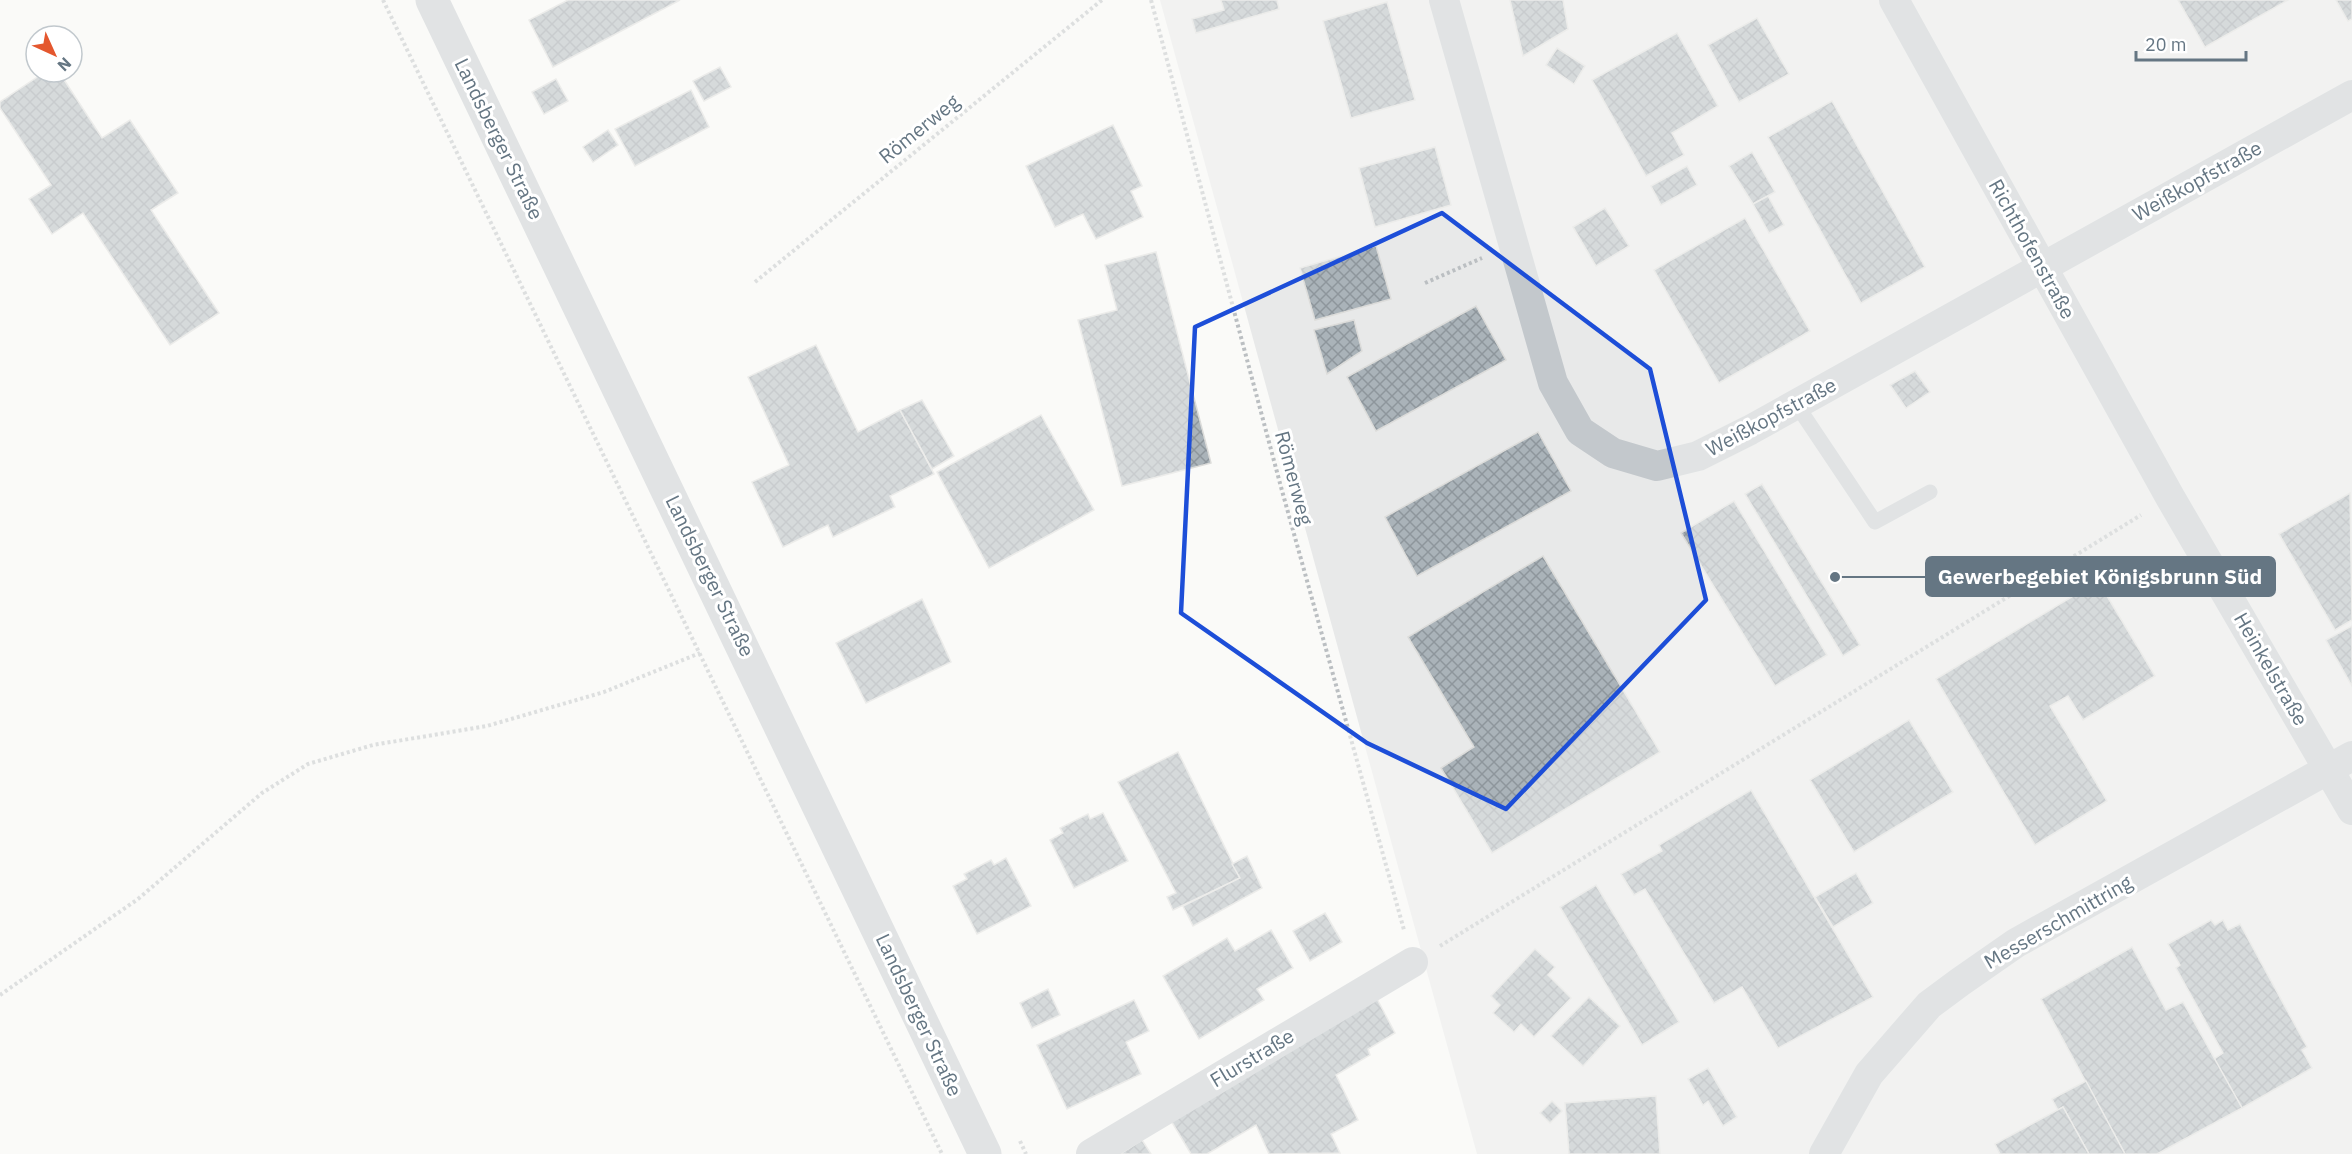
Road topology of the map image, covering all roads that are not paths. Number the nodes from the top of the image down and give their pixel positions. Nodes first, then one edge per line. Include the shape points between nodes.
1 (432, 0) edge
2 (1444, 0) edge
3 (1894, 0) edge
4 (2352, 95) edge
5 (2042, 267) junction
6 (1796, 404) junction
7 (1930, 492) dead end
8 (2170, 497) joint
9 (2341, 763) edge
10 (2352, 810) edge
11 (1413, 962) road end
12 (985, 1154) edge
13 (1091, 1154) edge
14 (1824, 1154) edge

1 - 12 street, Landsberger Straße
2 - 6 street, Weißkopfstraße via 1553,383 1580,431 1613,453 1657,466 1698,456
3 - 5 street, Richthofenstraße
4 - 5 street, Weißkopfstraße
5 - 6 street, Weißkopfstraße
5 - 8 street, Richthofenstraße
6 - 7 lane via 1875,522
8 - 9 street, Heinkelstraße
9 - 10 street, Heinkelstraße
9 - 14 street, Messerschmittring via 2016,943 1929,1005 1869,1074
11 - 13 street, Flurstraße

